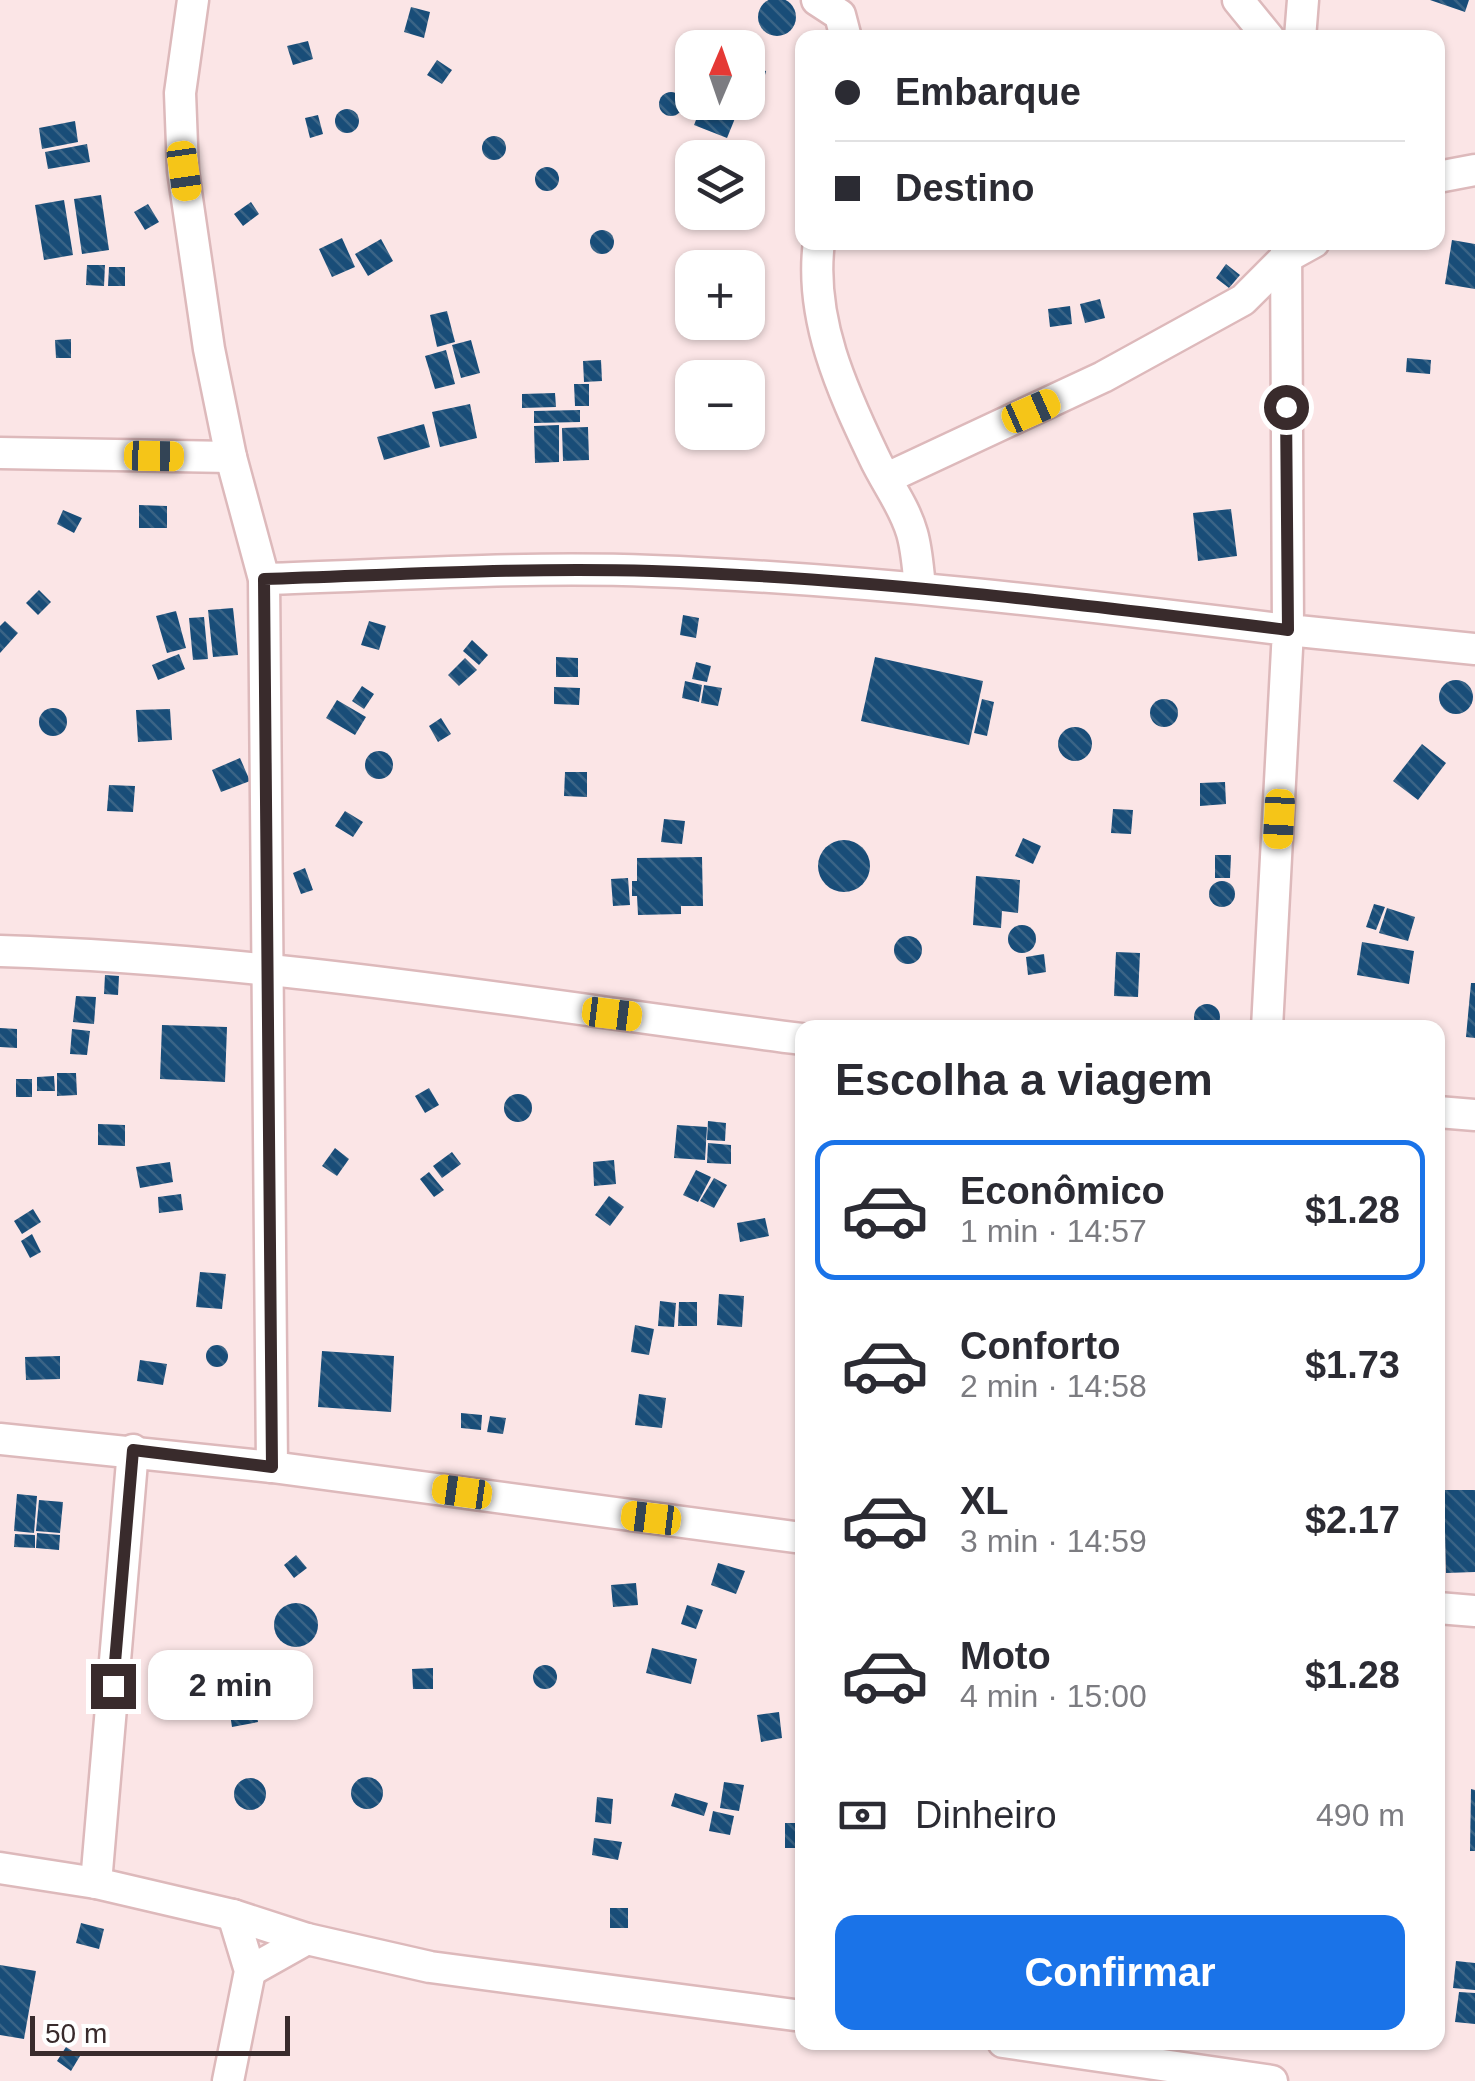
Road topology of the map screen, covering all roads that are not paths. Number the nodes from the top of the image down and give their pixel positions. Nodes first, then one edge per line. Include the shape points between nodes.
1 (193, 0) edge
2 (817, 0) edge
3 (1238, 0) edge
4 (1303, 0) edge
5 (844, 30) edge
6 (1262, 30) edge
7 (1301, 30) edge
8 (1475, 170) edge
9 (1445, 176) edge
10 (817, 250) edge
11 (1285, 250) edge
12 (0, 452) edge
13 (231, 457) junction
14 (886, 478) junction
15 (264, 579) junction
16 (920, 587) junction
17 (1288, 630) junction
18 (1475, 649) edge
19 (0, 951) edge
20 (268, 970) junction
21 (1267, 1020) edge
22 (795, 1038) edge
23 (1445, 1113) edge
24 (1475, 1116) edge
25 (0, 1439) edge
26 (133, 1450) junction
27 (272, 1467) junction
28 (795, 1537) edge
29 (1445, 1608) edge
30 (1475, 1610) edge
31 (0, 1868) edge
32 (96, 1883) junction
33 (233, 1915) junction
34 (307, 1939) junction
35 (250, 1971) junction
36 (795, 2015) edge
37 (1073, 2050) edge
38 (1207, 2065) edge
39 (228, 2081) edge
40 (1272, 2081) edge

1 - 13 street via 180,93 184,171
2 - 5 street via 840,15
3 - 6 street
4 - 7 street
8 - 9 street
10 - 14 street via 825,340
11 - 14 street via 1244,300 1103,378
11 - 17 street
12 - 13 street
13 - 15 street
14 - 16 street via 914,536
15 - 16 street via 649,571
15 - 20 street
16 - 17 street
17 - 18 street
17 - 21 street
19 - 20 street
20 - 22 street
20 - 27 street
23 - 24 street
25 - 26 street
26 - 27 street
26 - 32 street
27 - 28 street
29 - 30 street
31 - 32 street
32 - 33 street
33 - 34 street
33 - 35 street
34 - 35 street
34 - 36 street via 430,1967
35 - 39 street
37 - 38 street
38 - 40 street

